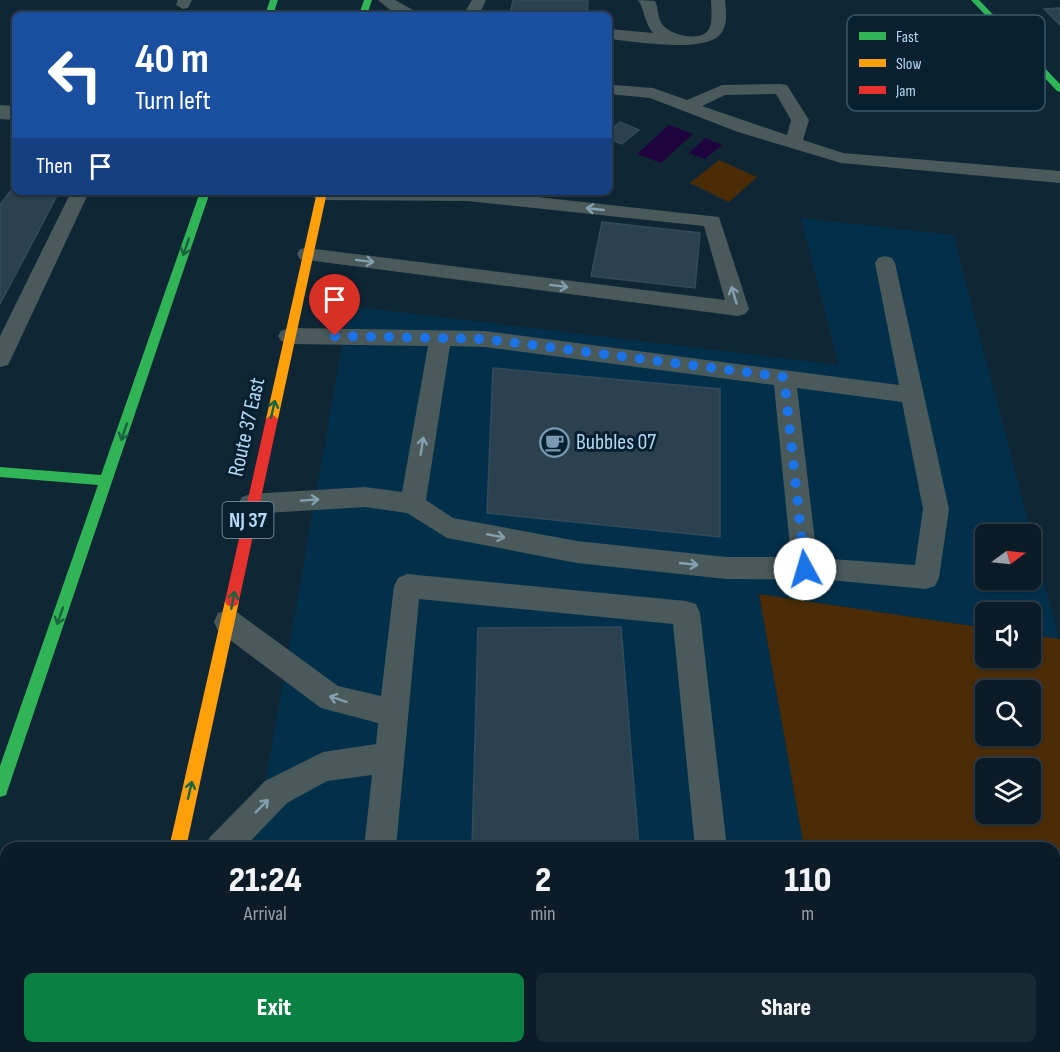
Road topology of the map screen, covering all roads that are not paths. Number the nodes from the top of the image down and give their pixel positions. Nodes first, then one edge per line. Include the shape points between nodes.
1 (385, 0) edge
2 (645, 0) edge
3 (718, 0) edge
4 (975, 0) edge
5 (404, 12) edge
6 (989, 15) edge
7 (612, 34) edge
8 (681, 39) junction
9 (1045, 73) edge
10 (1060, 89) edge
11 (614, 90) dead end
12 (689, 106) junction
13 (793, 143) junction
14 (1060, 177) edge
15 (79, 195) edge
16 (204, 195) edge
17 (321, 195) edge
18 (467, 195) edge
19 (307, 254) junction
20 (885, 263) dead end
21 (289, 336) junction
22 (440, 338) junction
23 (0, 359) edge
24 (784, 377) junction
25 (912, 394) junction
26 (0, 472) edge
27 (107, 481) junction
28 (252, 504) junction
29 (413, 504) junction
30 (805, 569) junction
31 (228, 622) junction
32 (394, 713) junction
33 (390, 758) junction
34 (0, 789) edge
35 (178, 842) edge
36 (227, 842) edge
37 (381, 842) edge
38 (710, 842) edge

1 - 5 lane
2 - 8 lane via 650,4 654,28
3 - 8 lane via 717,31 712,37 700,41
4 - 6 main road
7 - 8 lane
9 - 10 main road
11 - 12 lane via 653,93
12 - 13 lane
12 - 13 lane via 722,90 781,88 800,120
13 - 14 lane via 841,158
15 - 23 lane
16 -> 27 main road
17 - 19 main road, Route 37 East / NJ 37
19 -> 18 lane via 738,309 712,221
19 - 21 main road, Route 37 East / NJ 37
20 - 25 lane
21 - 22 lane
28 -> 21 main road, Route 37 East / NJ 37
22 - 24 lane via 485,339
29 -> 22 lane
24 - 25 lane
24 - 30 lane
25 - 30 lane via 936,508 926,578
26 - 27 main road
27 -> 34 main road
28 -> 29 lane via 365,497
31 -> 28 main road, Route 37 East / NJ 37
29 -> 30 lane via 447,527 577,552 726,568
32 -> 31 lane via 331,698
35 -> 31 main road, Route 37 East / NJ 37
32 - 33 lane
32 - 38 lane via 407,585 686,613
36 -> 33 lane via 276,792 323,766
33 - 37 lane

